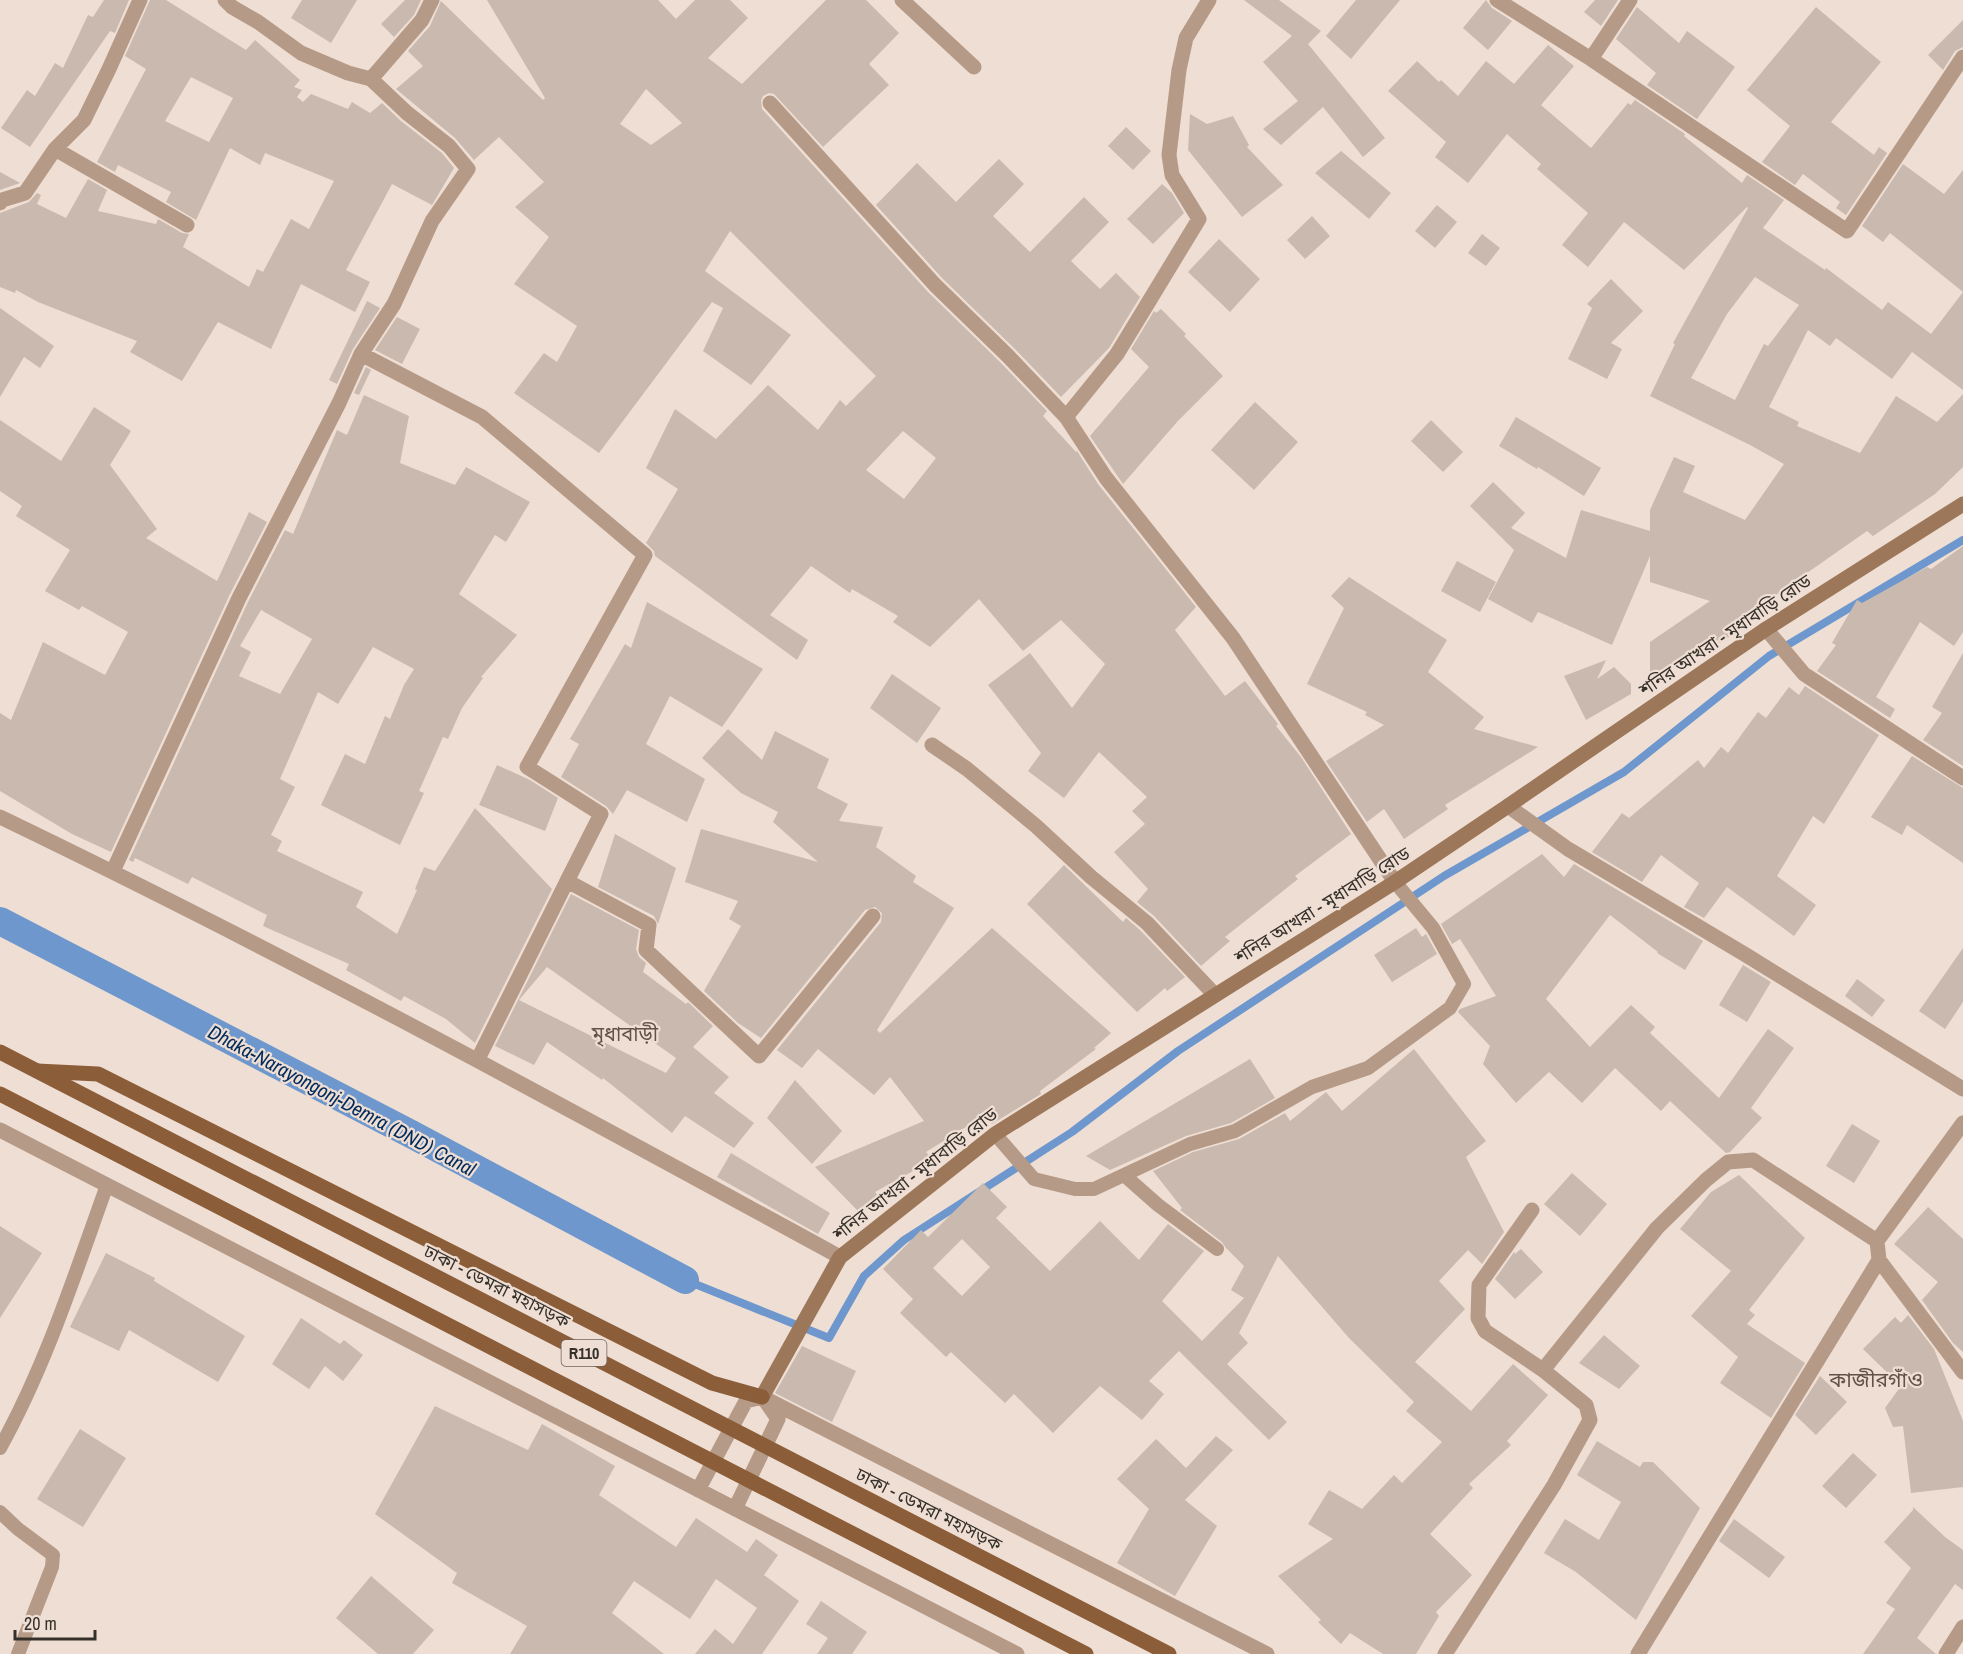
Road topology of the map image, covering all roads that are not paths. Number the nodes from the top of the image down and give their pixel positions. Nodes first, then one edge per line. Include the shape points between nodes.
1 (140, 0) edge
2 (225, 0) edge
3 (432, 0) edge
4 (902, 0) edge
5 (1209, 0) edge
6 (1497, 0) edge
7 (1630, 0) edge
8 (1963, 57) edge
9 (1591, 58) junction
10 (974, 67) dead end
11 (371, 78) junction
12 (770, 103) dead end
13 (55, 149) junction
14 (0, 203) edge
15 (187, 225) dead end
16 (361, 354) junction
17 (1066, 417) junction
18 (1963, 504) edge
19 (1771, 635) junction
20 (932, 745) dead end
21 (1963, 778) edge
22 (1509, 806) junction
23 (0, 817) edge
24 (113, 871) junction
25 (567, 881) junction
26 (1395, 882) junction
27 (873, 916) dead end
28 (1215, 995) junction
29 (0, 1052) edge
30 (478, 1059) junction
31 (37, 1071) junction
32 (1963, 1089) edge
33 (0, 1094) edge
34 (1963, 1123) edge
35 (0, 1130) edge
36 (999, 1139) junction
37 (1124, 1175) junction
38 (107, 1185) junction
39 (1532, 1210) dead end
40 (1877, 1241) junction
41 (1217, 1249) dead end
42 (840, 1257) junction
43 (1879, 1260) junction
44 (1543, 1370) junction
45 (1963, 1372) edge
46 (762, 1397) junction
47 (0, 1448) edge
48 (698, 1490) junction
49 (735, 1509) junction
50 (0, 1512) edge
51 (1963, 1627) edge
52 (18, 1654) edge
53 (1017, 1654) edge
54 (1086, 1654) edge
55 (1169, 1654) edge
56 (1266, 1654) edge
57 (1445, 1654) edge
58 (1638, 1654) edge
59 (1947, 1654) edge

1 - 13 street via 84,120
2 - 11 street via 302,53 348,73
3 - 11 street via 422,20
4 - 10 street
5 - 17 street via 1186,38 1169,155 1172,175 1199,219 1117,354
6 - 9 street
7 - 9 street
8 - 9 street via 1847,231
11 - 16 street via 449,146 468,169 432,221 394,304
12 - 17 street via 935,285
13 - 14 street via 25,193
13 - 15 street
16 - 24 street via 239,598
16 - 25 street via 482,417 645,555 527,767 601,814
17 - 26 street via 1106,478 1233,638
18 - 19 main road, শনির আখরা - মৃধাবাড়ি রোড
19 - 21 street via 1804,674
19 - 22 main road, শনির আখরা - মৃধাবাড়ি রোড
20 - 28 street via 1002,797 1147,923
22 - 26 main road, শনির আখরা - মৃধাবাড়ি রোড
22 - 32 street via 1568,849
23 - 24 street
24 - 30 street
25 - 27 street via 650,925 646,950 759,1056
25 - 30 street
26 - 28 main road, শনির আখরা - মৃধাবাড়ি রোড
26 - 37 lane via 1433,928 1464,984 1450,1008 1368,1068 1312,1087 1235,1131 1190,1144
28 - 36 main road, শনির আখরা - মৃধাবাড়ি রোড
29 - 31 main road, ঢাকা - ডেমরা মহাসড়ক / R110, bridge
30 - 42 street
31 - 46 main road via 98,1074 712,1383
31 - 55 main road, ঢাকা - ডেমরা মহাসড়ক / R110, bridge
33 - 54 main road, R110, bridge
34 - 40 street
35 - 38 street
36 - 37 lane via 1034,1179 1075,1189 1094,1189
36 - 42 main road, শনির আখরা - মৃধাবাড়ি রোড
37 - 41 lane
38 - 47 lane via 53,1334
38 - 48 street
39 - 44 street via 1479,1285 1478,1318 1485,1331
40 - 43 street
40 - 44 street via 1753,1160 1728,1162 1657,1228
42 - 46 main road, শনির আখরা - মৃধাবাড়ি রোড
43 - 45 street
43 - 58 street
44 - 57 street via 1586,1405 1590,1420 1554,1485
46 - 48 street via 746,1401
46 - 49 street via 778,1419
46 - 56 street
48 - 49 street
49 - 53 street
50 - 52 lane via 53,1555 52,1567
51 - 59 street

